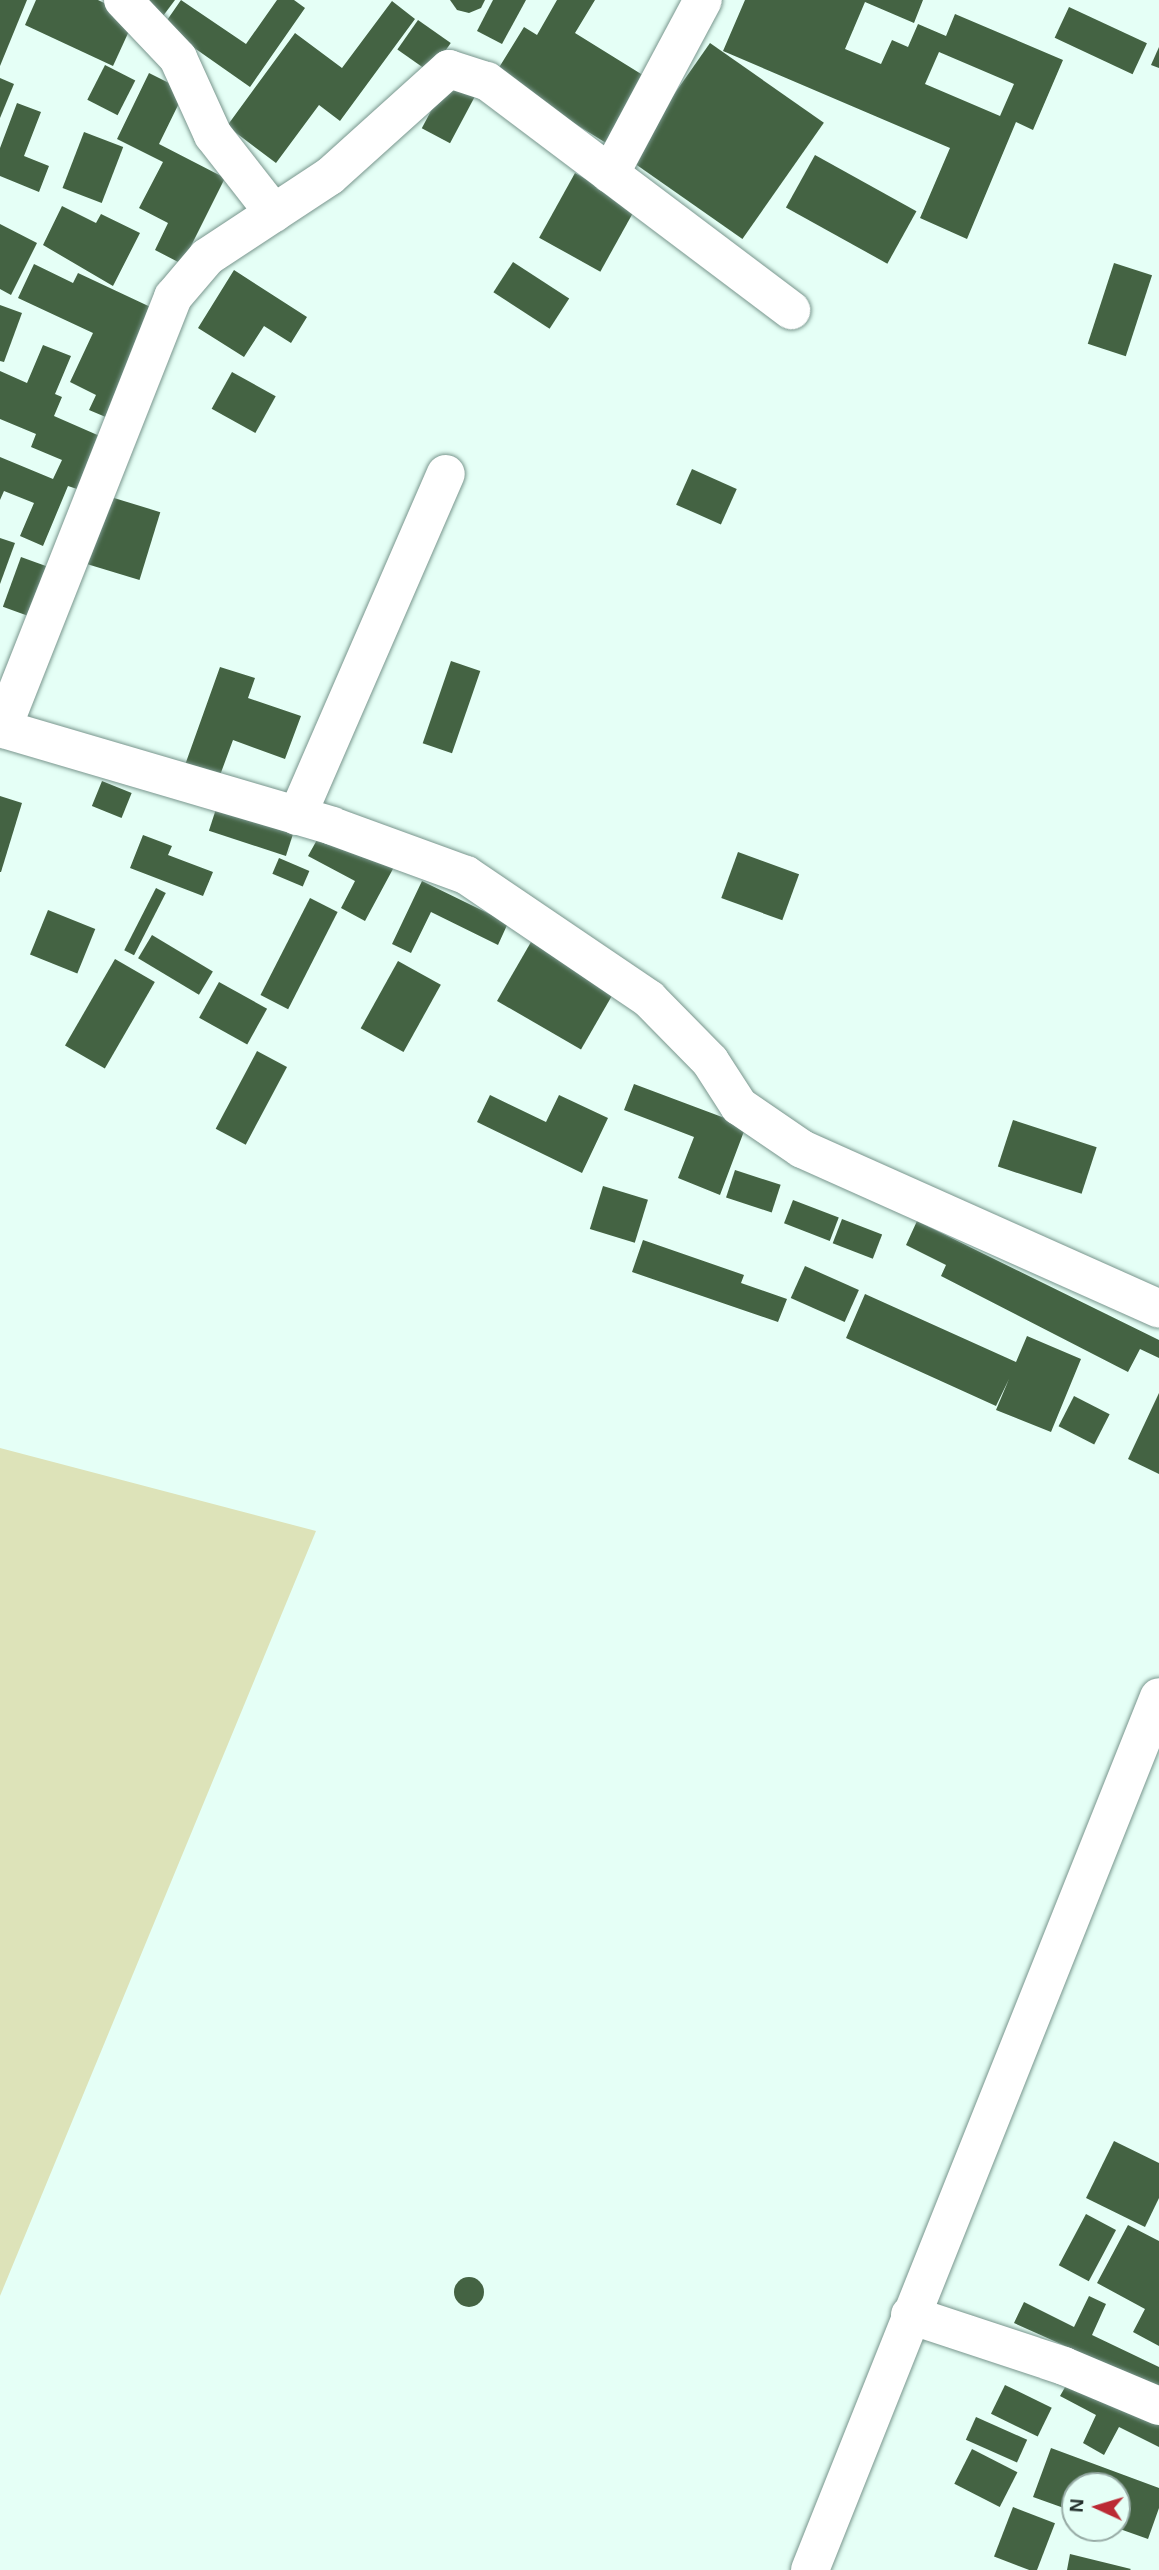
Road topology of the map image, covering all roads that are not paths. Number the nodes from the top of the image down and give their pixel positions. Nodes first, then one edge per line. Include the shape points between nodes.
1 (123, 0) edge
2 (703, 0) edge
3 (610, 174) junction
4 (274, 213) junction
5 (791, 310) dead end
6 (446, 474) dead end
7 (1, 729) edge
8 (297, 816) junction
9 (1159, 1309) edge
10 (1159, 1697) edge
11 (910, 2315) junction
12 (1159, 2406) edge
13 (810, 2570) edge

1 - 4 street via 178,58 214,135
2 - 3 street
3 - 4 street via 487,81 449,69 330,176
3 - 5 street
4 - 7 street via 207,257 173,297
6 - 8 street
7 - 8 street
8 - 9 street via 466,875 649,999 710,1061 739,1106 802,1149
10 - 11 street
11 - 12 street via 1064,2366
11 - 13 street

